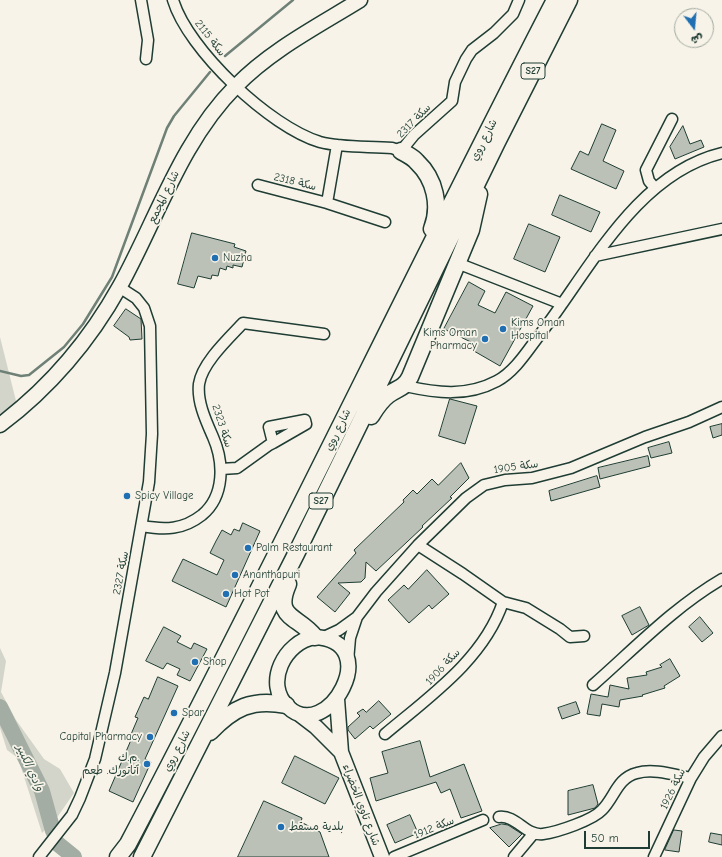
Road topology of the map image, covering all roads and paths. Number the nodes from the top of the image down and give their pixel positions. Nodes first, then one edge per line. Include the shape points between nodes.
1 (141, 0) edge
2 (173, 0) edge
3 (360, 0) edge
4 (520, 0) edge
5 (555, 0) edge
6 (569, 0) edge
7 (146, 58) dead end
8 (235, 86) junction
9 (672, 119) dead end
10 (497, 142) junction
11 (337, 145) junction
12 (401, 151) junction
13 (722, 152) edge
14 (258, 185) dead end
15 (654, 188) junction
16 (327, 203) junction
17 (384, 222) dead end
18 (722, 229) edge
19 (595, 256) junction
20 (457, 263) junction
21 (119, 287) junction
22 (562, 304) junction
23 (389, 326) junction
24 (324, 334) dead end
25 (405, 386) junction
26 (722, 407) edge
27 (0, 425) edge
28 (273, 443) dead end
29 (339, 465) junction
30 (221, 469) junction
31 (142, 526) junction
32 (418, 545) junction
33 (296, 554) junction
34 (722, 579) edge
35 (503, 602) junction
36 (357, 617) junction
37 (584, 636) dead end
38 (319, 637) junction
39 (348, 663) junction
40 (593, 685) dead end
41 (337, 699) junction
42 (292, 710) junction
43 (385, 734) dead end
44 (722, 736) edge
45 (341, 752) junction
46 (192, 758) junction
47 (691, 778) junction
48 (499, 817) dead end
49 (483, 820) dead end
50 (534, 834) junction
51 (128, 844) junction
52 (39, 857) edge
53 (107, 857) edge
54 (118, 857) edge
55 (142, 857) edge
56 (382, 857) edge
57 (394, 857) edge
58 (514, 857) edge
59 (654, 857) edge

1 - 7 street via 148,40
2 - 8 street, سكة 2115 via 180,18 198,45
3 - 8 street, شارع المجمع via 263,61
4 - 12 street, سكة 2317 via 513,14 472,50 454,82 452,101 414,135
5 - 23 main road, شارع روي / S27
6 - 10 main road, شارع روي / S27
8 - 11 street, سكة 2317 via 267,114 289,128 320,142
8 - 21 street, شارع المجمع via 204,126 180,164
9 - 15 street via 646,170
10 - 20 main road via 477,198 471,230
10 - 29 main road, شارع روي / S27
11 - 12 street, سكة 2317 via 392,148
11 - 16 street, سكة 2318
12 - 23 main road via 417,161 426,174 435,195 437,208 433,227 409,276
13 - 15 street via 682,169
14 - 16 street, سكة 2318
15 - 19 street
16 - 17 street, سكة 2318
18 - 19 street
19 - 22 street
20 - 22 street
20 - 25 main road
21 - 27 street, شارع المجمع via 81,345 63,367 29,403
21 - 31 street, سكة 2327 via 136,298 144,308 150,326 152,434 149,482
22 - 25 street via 514,367 495,382 475,390 451,394
23 - 51 main road, شارع روي / S27 via 278,553
24 - 30 street, سكة 2323 via 243,323 212,358 199,384 207,424 214,438
25 - 29 main road via 387,395 378,404
26 - 32 street, سكة 1905 via 571,468 532,478 484,485 466,498
28 - 30 street via 237,468
29 - 33 main road, شارع روي / S27
30 - 31 street, سكة 2323 via 213,504 194,522 162,530
31 - 52 street, سكة 2327 via 96,759 72,815
32 - 35 street
32 - 36 street, سكة 1905
33 - 38 main road via 293,572 283,595 283,605 292,619
33 - 46 main road, شارع روي / S27
34 - 40 street via 686,604
35 - 37 street via 526,608 570,638
35 - 43 street, سكة 1906 via 497,622 456,672 428,700
36 - 38 street, سكة 1905 via 340,630
36 - 39 street, سكة 1905 via 350,638
38 - 39 street via 339,645 346,654
38 - 42 street via 300,641 292,647 280,666 278,686
39 - 41 street via 345,683
41 - 42 street via 315,714
41 - 45 street, شارع تاوي الخضراء
42 - 45 street, شارع تاوي الخضراء
42 - 46 main road via 265,702 235,710 208,735
44 - 47 street, سكة 1926
45 - 56 street, شارع تاوي الخضراء
46 - 55 main road, شارع روي / S27
47 - 50 street via 648,771 636,773 619,784 605,807 591,819 544,834
47 - 59 street, سكة 1926
48 - 50 street via 510,818
49 - 57 street, سكة 1912
50 - 58 street
51 - 53 main road
51 - 54 main road, شارع روي / S27

